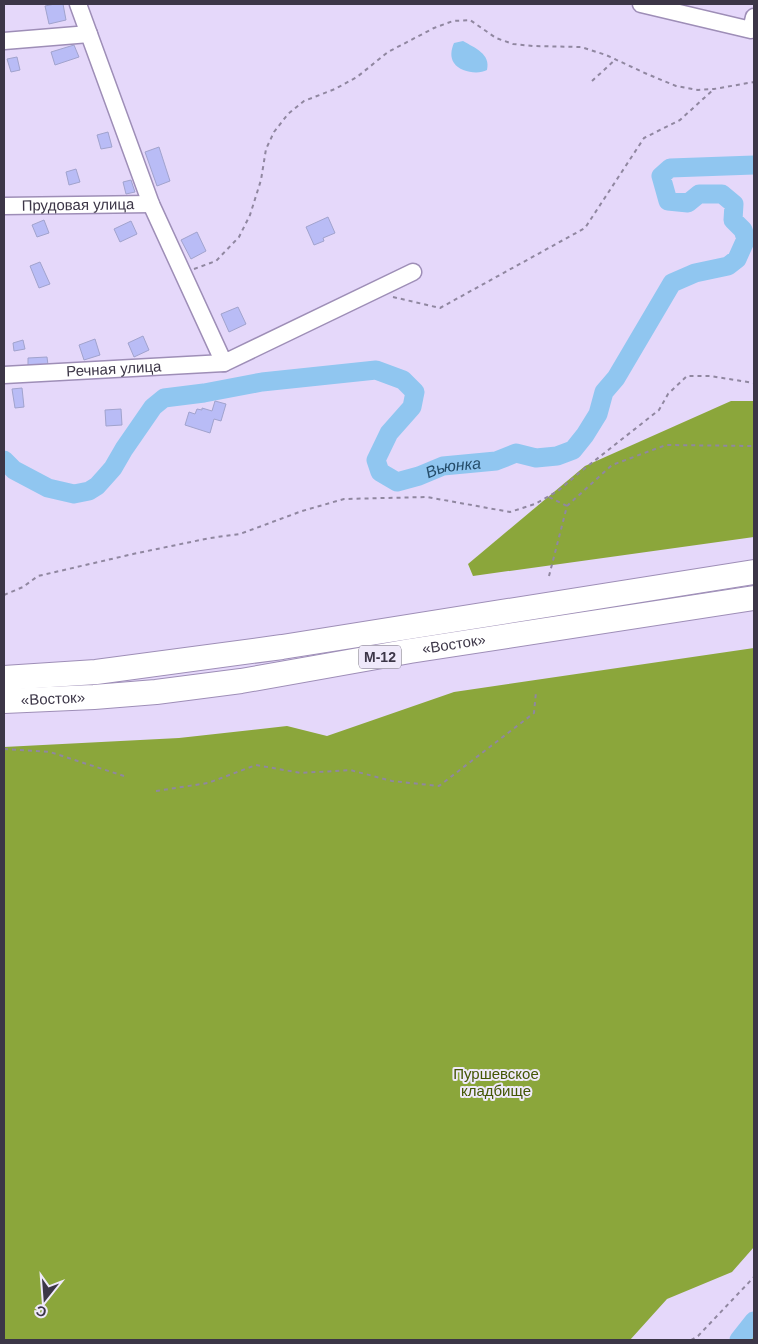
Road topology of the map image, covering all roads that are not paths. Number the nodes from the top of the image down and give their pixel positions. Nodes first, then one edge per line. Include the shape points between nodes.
1 (78, 4) edge
2 (641, 4) edge
3 (754, 18) edge
4 (89, 34) junction
5 (4, 41) edge
6 (151, 204) junction
7 (4, 206) edge
8 (413, 272) dead end
9 (224, 363) junction
10 (4, 375) edge
11 (754, 572) edge
12 (754, 598) edge
13 (4, 678) edge
14 (4, 701) edge

1 - 4 street
2 - 3 street via 751,30
4 - 5 street
4 - 6 street
6 - 7 street, Прудовая улица
6 - 9 street
8 - 9 street
9 - 10 street, Речная улица
11 - 13 highway, «Восток» / М-12 via 282,647 96,672
12 - 14 highway, «Восток» / М-12 via 241,681 94,698

